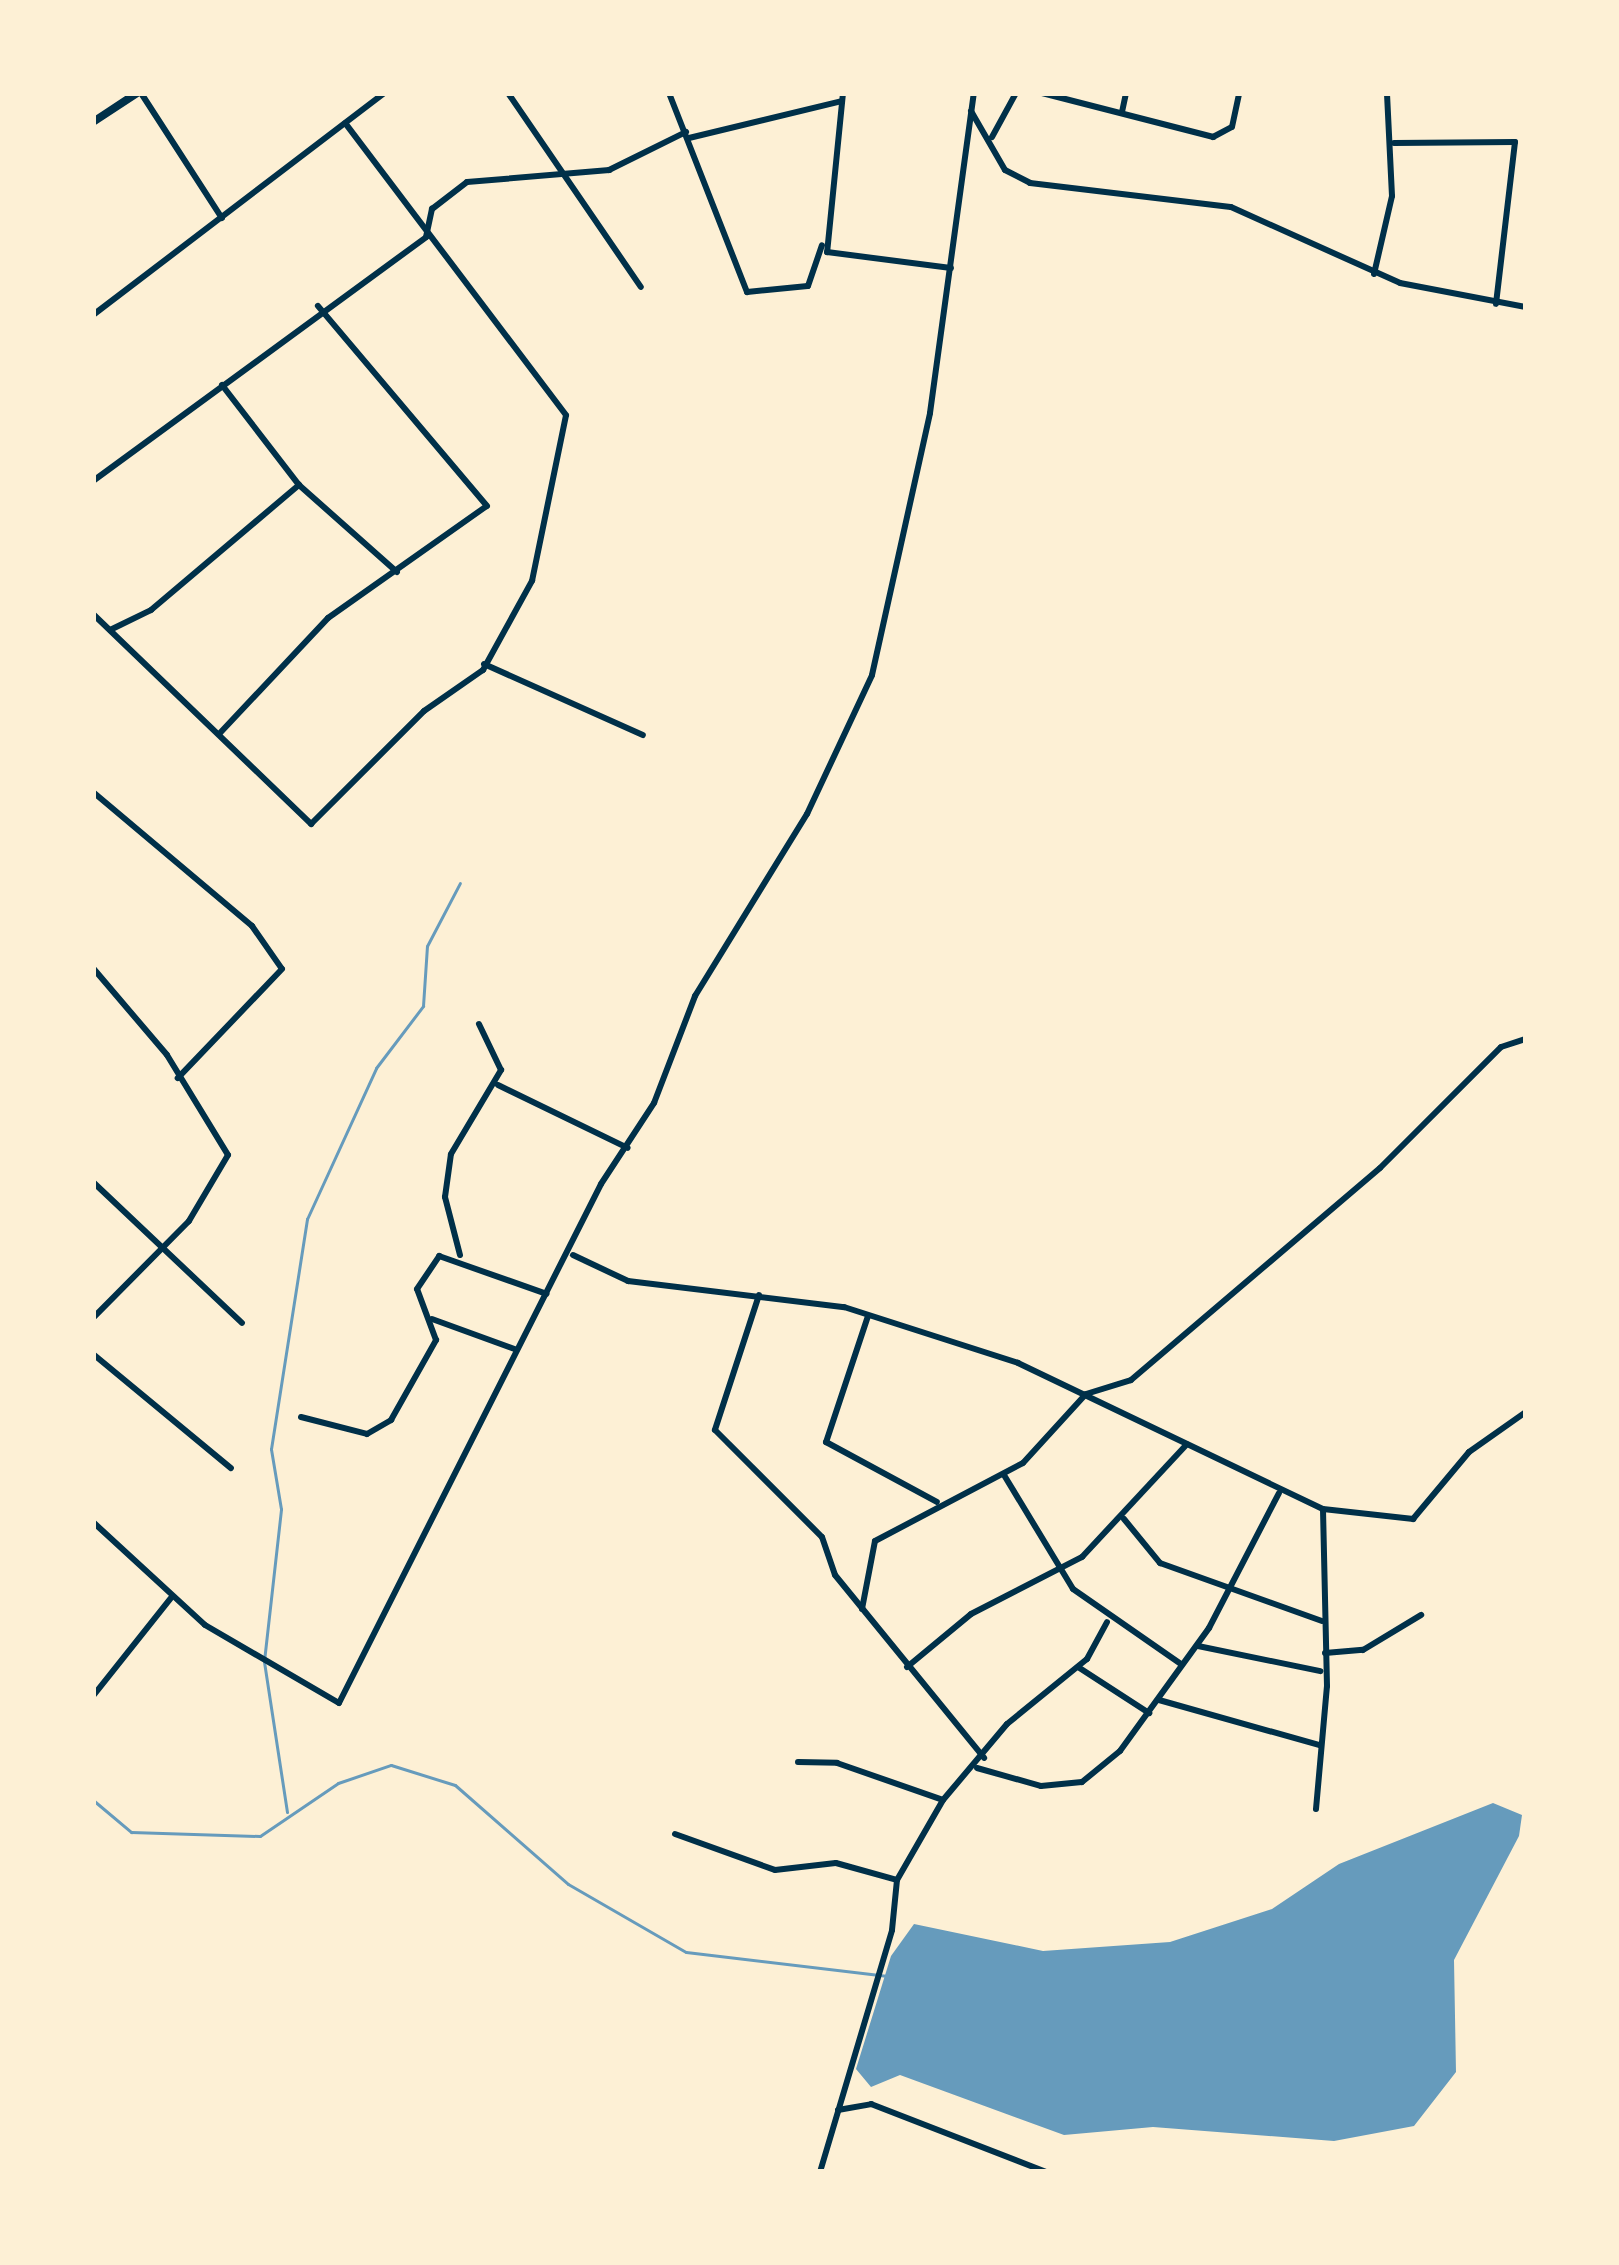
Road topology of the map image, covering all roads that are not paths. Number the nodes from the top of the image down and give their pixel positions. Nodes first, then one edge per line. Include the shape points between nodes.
1 (139, 93) edge
2 (384, 93) edge
3 (508, 93) edge
4 (669, 93) edge
5 (974, 93) edge
6 (1016, 93) edge
7 (1042, 93) edge
8 (1126, 93) edge
9 (1239, 93) edge
10 (1387, 93) edge
11 (842, 97) edge
12 (971, 111) junction
13 (1122, 112) junction
14 (93, 122) edge
15 (345, 123) junction
16 (688, 135) junction
17 (992, 138) junction
18 (1394, 143) junction
19 (562, 179) junction
20 (222, 218) junction
21 (426, 237) junction
22 (822, 245) junction
23 (951, 268) junction
24 (1374, 274) junction
25 (641, 287) dead end
26 (1496, 305) junction
27 (319, 306) junction
28 (1526, 307) edge
29 (93, 315) edge
30 (222, 385) junction
31 (93, 481) edge
32 (299, 485) junction
33 (397, 572) junction
34 (94, 615) edge
35 (110, 630) junction
36 (484, 664) junction
37 (220, 733) junction
38 (643, 735) dead end
39 (93, 792) edge
40 (93, 968) edge
41 (479, 1024) dead end
42 (1526, 1039) edge
43 (178, 1078) junction
44 (498, 1085) junction
45 (628, 1148) junction
46 (93, 1182) edge
47 (161, 1246) junction
48 (573, 1255) junction
49 (460, 1256) junction
50 (547, 1294) junction
51 (759, 1295) junction
52 (868, 1315) junction
53 (93, 1318) edge
54 (429, 1318) junction
55 (242, 1323) dead end
56 (518, 1350) junction
57 (93, 1354) edge
58 (1085, 1394) junction
59 (1526, 1412) edge
60 (301, 1417) dead end
61 (1187, 1444) junction
62 (231, 1468) dead end
63 (1004, 1475) junction
64 (1279, 1493) junction
65 (937, 1502) junction
66 (1323, 1509) junction
67 (1124, 1520) junction
68 (93, 1522) edge
69 (1060, 1571) junction
70 (1228, 1589) junction
71 (171, 1598) junction
72 (862, 1610) junction
73 (1421, 1615) dead end
74 (1107, 1622) junction
75 (1322, 1622) junction
76 (1198, 1646) junction
77 (1324, 1653) junction
78 (1181, 1664) junction
79 (907, 1667) junction
80 (1078, 1667) junction
81 (1320, 1671) junction
82 (93, 1696) edge
83 (1159, 1700) junction
84 (1149, 1713) junction
85 (1319, 1745) junction
86 (984, 1758) junction
87 (798, 1762) dead end
88 (977, 1768) junction
89 (943, 1800) junction
90 (1316, 1809) dead end
91 (675, 1834) dead end
92 (897, 1880) junction
93 (838, 2110) junction
94 (1032, 2170) edge
95 (820, 2172) edge
96 (1046, 2172) edge

1 - 14 street
1 - 20 street
2 - 15 street
3 - 19 street
4 - 16 street
5 - 12 street
6 - 17 street
7 - 13 street
8 - 13 street
9 - 13 street via 1232,127 1213,137
10 - 18 street
11 - 16 street
11 - 22 street
12 - 17 street
12 - 23 street
15 - 20 street
15 - 21 street
16 - 19 street
16 - 22 street via 747,292 808,286
17 - 24 street via 1005,170 1030,183 1231,207
18 - 24 street
18 - 26 street via 1515,142
19 - 21 street via 467,182 432,209
19 - 25 street
20 - 29 street
21 - 27 street
21 - 36 street via 569,425 532,581
22 - 23 street via 832,256
23 - 45 street via 881,651 808,814 695,996
24 - 26 street
26 - 28 street
27 - 30 street
27 - 33 street via 488,504
30 - 31 street
30 - 32 street
32 - 33 street
32 - 35 street via 151,610
33 - 37 street via 328,618
34 - 35 street
35 - 37 street
36 - 37 street via 311,824
36 - 38 street
39 - 43 street via 252,926 282,969
40 - 43 street
41 - 44 street via 500,1062
42 - 58 street via 1501,1047 1381,1168 1131,1380
43 - 47 street via 228,1155
44 - 45 street
44 - 49 street via 452,1154 445,1197
45 - 48 street
46 - 47 street
47 - 53 street
47 - 55 street
48 - 50 street
48 - 51 street via 628,1281
49 - 50 street
49 - 54 street via 439,1256 421,1279 417,1307
50 - 56 street
51 - 52 street
51 - 72 street via 715,1430 822,1537
52 - 58 street
52 - 65 street via 826,1442
54 - 56 street
54 - 60 street via 436,1340 392,1420 367,1434
56 - 71 street via 339,1703
57 - 62 street
58 - 61 street
58 - 63 street via 1055,1436
59 - 66 street via 1468,1452 1413,1519
61 - 64 street
61 - 67 street
63 - 65 street
63 - 69 street
64 - 66 street
64 - 70 street
65 - 72 street via 875,1541
66 - 75 street
67 - 69 street
67 - 70 street via 1145,1554
68 - 71 street
69 - 74 street
69 - 79 street via 971,1614
70 - 75 street
70 - 76 street
71 - 82 street
72 - 79 street
73 - 77 street via 1363,1650
74 - 78 street
74 - 80 street
75 - 77 street
76 - 78 street
76 - 81 street
77 - 81 street
78 - 83 street
79 - 86 street
80 - 84 street
80 - 86 street
81 - 85 street
83 - 84 street
83 - 85 street
84 - 88 street via 1082,1782 1041,1786
85 - 90 street
86 - 88 street
87 - 89 street via 837,1763
88 - 89 street
89 - 92 street
91 - 92 street via 775,1870 836,1863
92 - 93 street
93 - 94 street via 872,2104
93 - 95 street
94 - 96 street

